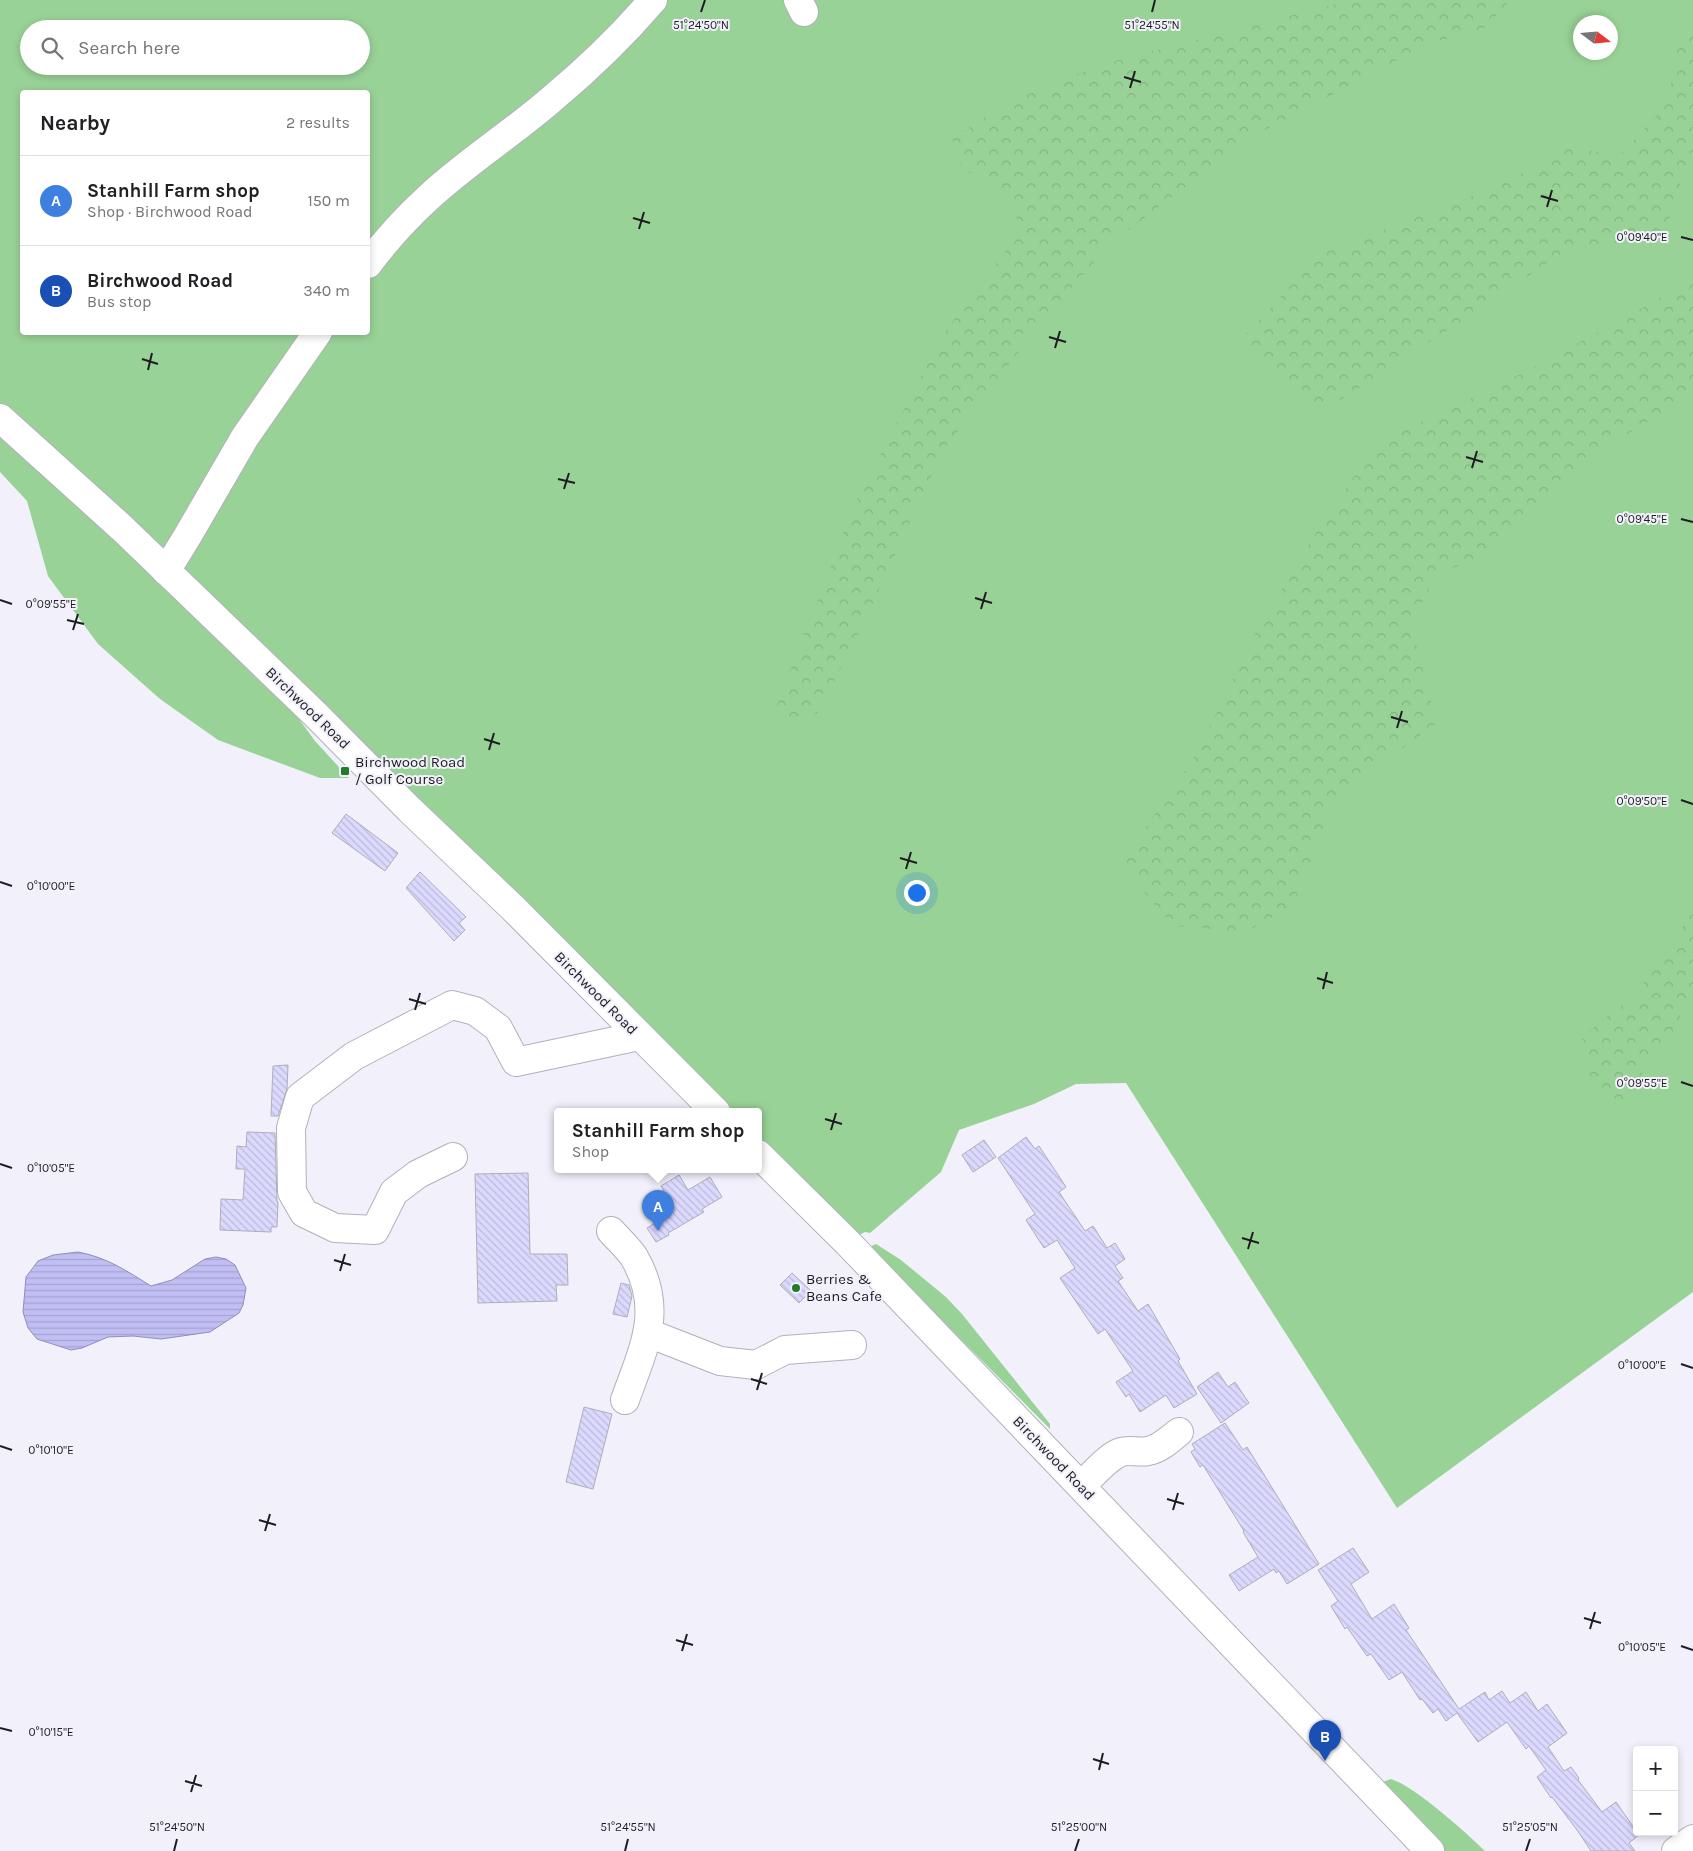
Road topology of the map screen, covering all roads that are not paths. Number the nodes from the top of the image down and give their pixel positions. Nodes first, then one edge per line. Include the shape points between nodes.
1 (653, 0) edge
2 (370, 261) edge
3 (316, 335) edge
4 (0, 418) edge
5 (166, 571) junction
6 (639, 1036) junction
7 (712, 1108) edge
8 (453, 1157) dead end
9 (762, 1158) edge
10 (611, 1231) dead end
11 (648, 1333) junction
12 (852, 1345) dead end
13 (625, 1400) dead end
14 (1179, 1432) dead end
15 (1081, 1486) junction
16 (1693, 1839) edge
17 (1430, 1851) edge
18 (1676, 1851) edge

1 - 2 street via 627,30 552,99 429,197 394,230
3 - 5 street via 245,437
4 - 5 street, Birchwood Road
5 - 6 street, Birchwood Road via 512,907
6 - 7 street, Birchwood Road
6 - 8 street via 516,1062 498,1028 475,1011 452,1005 354,1056 300,1097 291,1128 292,1192 304,1213 335,1228 376,1230 394,1192 418,1174
9 - 15 street, Birchwood Road
10 - 11 street via 633,1256 647,1284
11 - 12 street via 720,1361 756,1365 785,1350
11 - 13 street
14 - 15 street via 1162,1446 1148,1451 1120,1452
15 - 17 street, Birchwood Road
16 - 18 street

